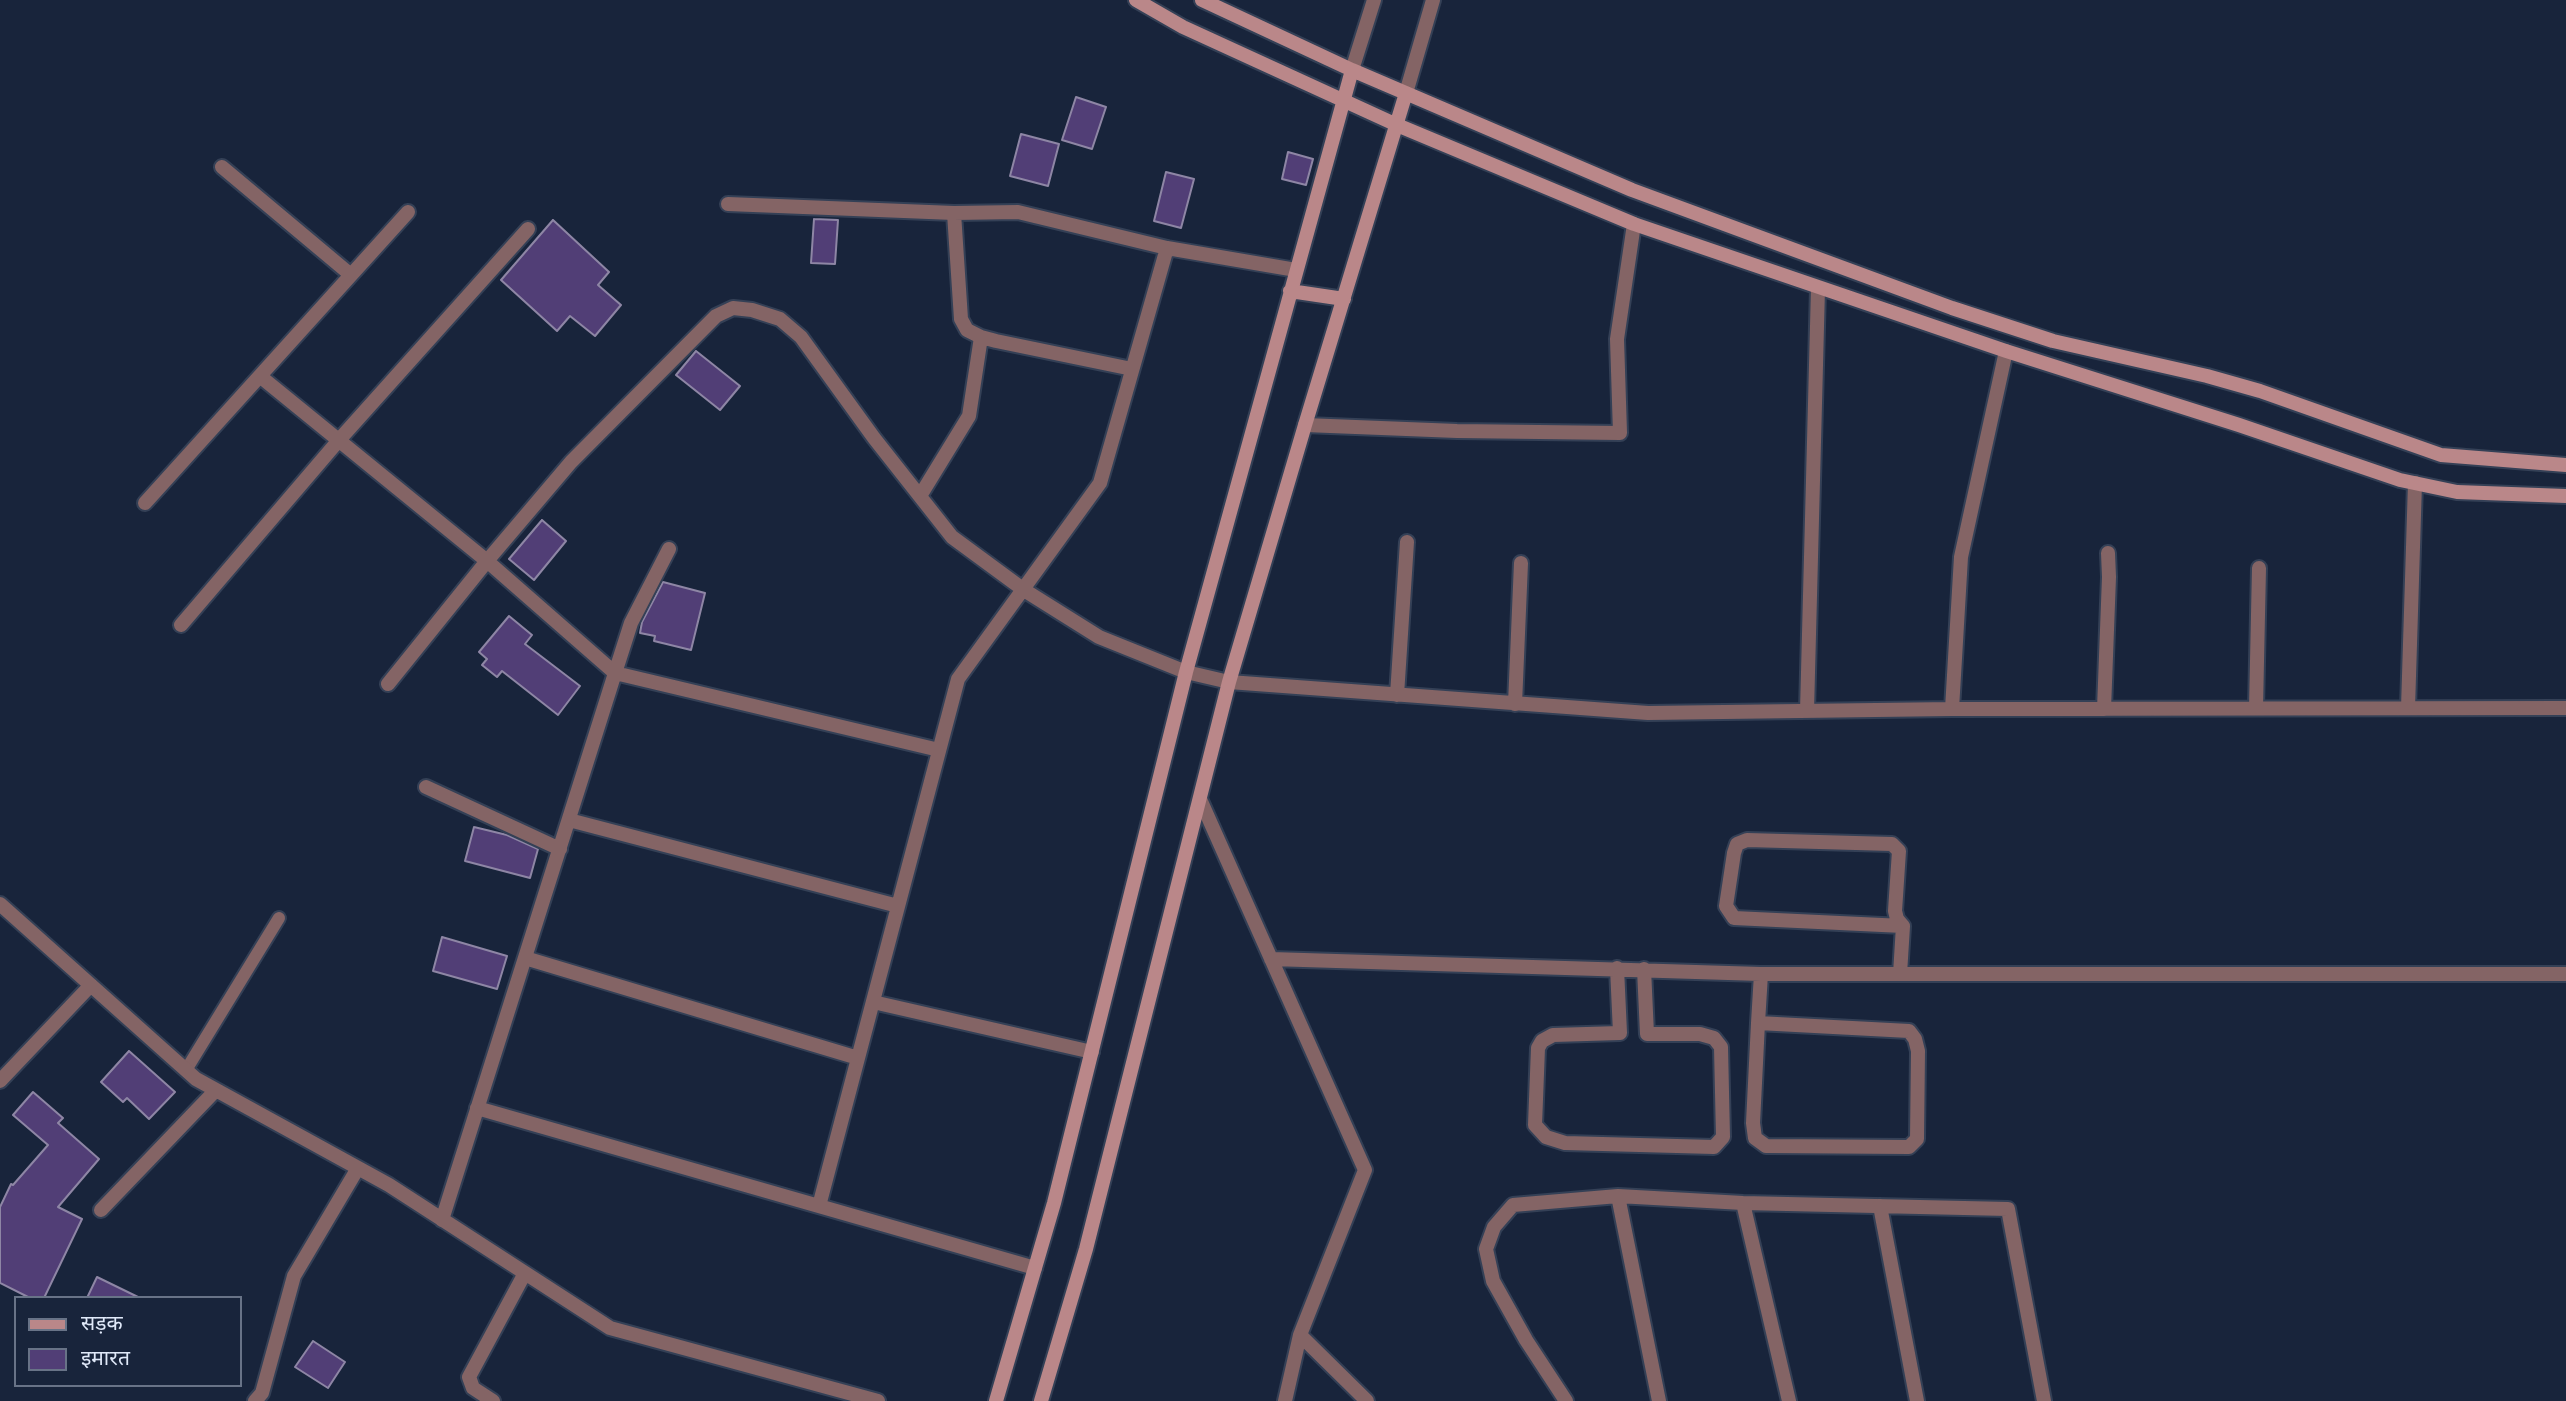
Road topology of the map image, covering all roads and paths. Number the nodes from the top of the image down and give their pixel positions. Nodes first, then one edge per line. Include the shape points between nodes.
1 (1136, 0) edge
2 (1202, 0) edge
3 (1374, 0) edge
4 (1433, 0) edge
5 (1352, 70) junction
6 (1406, 93) junction
7 (1343, 100) junction
8 (1397, 125) junction
9 (222, 167) dead end
10 (728, 204) dead end
11 (408, 212) dead end
12 (954, 213) junction
13 (1634, 224) junction
14 (528, 229) dead end
15 (1167, 248) junction
16 (1296, 270) junction
17 (351, 275) junction
18 (1818, 288) junction
19 (1290, 291) junction
20 (1344, 299) junction
21 (981, 337) junction
22 (2006, 351) junction
23 (1132, 369) junction
24 (261, 377) junction
25 (1304, 425) junction
26 (339, 440) junction
27 (2566, 465) edge
28 (2415, 483) junction
29 (920, 496) junction
30 (2566, 496) edge
31 (145, 503) dead end
32 (1407, 542) dead end
33 (669, 549) dead end
34 (2108, 553) dead end
35 (487, 561) junction
36 (1521, 563) dead end
37 (2259, 568) dead end
38 (1024, 590) junction
39 (181, 625) dead end
40 (1186, 672) junction
41 (615, 673) junction
42 (1229, 682) junction
43 (388, 684) dead end
44 (1397, 695) junction
45 (1516, 704) junction
46 (2256, 708) junction
47 (2408, 708) junction
48 (2566, 708) edge
49 (1952, 709) junction
50 (2104, 709) junction
51 (1807, 711) junction
52 (939, 750) junction
53 (426, 787) dead end
54 (1200, 799) junction
55 (569, 820) junction
56 (560, 849) junction
57 (0, 904) edge
58 (898, 906) junction
59 (279, 918) dead end
60 (1903, 926) junction
61 (525, 958) junction
62 (1271, 959) junction
63 (1617, 968) junction
64 (1644, 969) junction
65 (1761, 974) junction
66 (1900, 974) junction
67 (2566, 974) edge
68 (91, 985) junction
69 (873, 1002) junction
70 (1759, 1023) junction
71 (1620, 1032) junction
72 (1647, 1034) junction
73 (1092, 1052) junction
74 (858, 1058) junction
75 (186, 1070) junction
76 (0, 1080) edge
77 (216, 1090) junction
78 (477, 1108) junction
79 (358, 1168) junction
80 (1618, 1196) junction
81 (1743, 1203) junction
82 (819, 1206) junction
83 (1880, 1206) junction
84 (100, 1210) dead end
85 (442, 1220) junction
86 (1035, 1268) junction
87 (525, 1273) junction
88 (1300, 1335) junction
89 (1043, 1400) edge
90 (256, 1401) edge
91 (493, 1401) edge
92 (878, 1401) edge
93 (996, 1401) edge
94 (1285, 1401) edge
95 (1367, 1401) edge
96 (1566, 1401) edge
97 (1658, 1401) edge
98 (1789, 1401) edge
99 (1917, 1401) edge
100 (2045, 1401) edge

1 - 7 street via 1183,27
2 - 5 street
3 - 5 street
4 - 6 street
5 - 6 street
5 - 7 street
6 - 8 street
6 - 27 street via 1632,190 2053,341 2260,391 2441,456
7 - 8 street
7 - 16 street
8 - 13 street
8 - 20 street
9 - 17 street
10 - 12 street
11 - 17 street
12 - 15 street via 1018,212
12 - 21 street via 961,319 967,330
13 - 18 street
13 - 25 street via 1618,339 1620,433
14 - 26 street
15 - 16 street
15 - 23 street
16 - 19 street
17 - 24 street
18 - 22 street
18 - 51 street
19 - 20 street
19 - 40 street
20 - 25 street
21 - 23 street
21 - 29 street via 969,416
22 - 28 street
22 - 49 street via 1961,557
23 - 38 street via 1100,483
24 - 26 street
24 - 31 street
25 - 42 street
26 - 35 street
26 - 39 street
28 - 30 street via 2457,492
28 - 47 street
29 - 35 street via 801,337 780,319 733,309 716,316 571,463
29 - 38 street via 952,537
32 - 44 street
33 - 41 street via 631,624
34 - 50 street
35 - 41 street
35 - 43 street
36 - 45 street
37 - 46 street
38 - 40 street via 1099,637
38 - 52 street via 958,679
40 - 42 street
40 - 73 street
41 - 52 street
41 - 55 street
42 - 44 street
42 - 54 street
44 - 45 street
45 - 51 street via 1648,713
46 - 47 street
46 - 50 street
47 - 48 street
49 - 50 street
49 - 51 street
52 - 58 street
53 - 56 street
54 - 62 street
54 - 89 street
55 - 56 street
55 - 58 street
56 - 61 street
57 - 68 street
58 - 69 street
59 - 75 lane
60 - 60 street via 1895,911 1899,851 1892,844 1747,840 1737,844 1726,906 1734,918
60 - 66 street
61 - 74 street
61 - 78 street
62 - 63 street
62 - 88 street via 1365,1170
63 - 64 street
63 - 71 street
64 - 65 street
64 - 72 street
65 - 66 street
65 - 70 street
66 - 67 street
68 - 75 street
68 - 76 street
69 - 73 street
69 - 74 street
70 - 70 street via 1755,1138 1766,1146 1909,1147 1917,1139 1919,1051 1909,1031
71 - 72 street
71 - 72 street via 1553,1035 1542,1041 1535,1125 1539,1131 1565,1143 1714,1147 1723,1137 1721,1048 1714,1038 1700,1034
73 - 86 street
74 - 82 street
75 - 77 street
77 - 79 street
77 - 84 street
78 - 82 street
78 - 85 street
79 - 85 street
79 - 90 street via 295,1276
80 - 81 street
80 - 96 street via 1513,1205 1494,1227 1486,1249 1493,1281
80 - 97 street
81 - 83 street
81 - 98 street
82 - 86 street
83 - 99 street
83 - 100 street via 2008,1209
85 - 87 street
86 - 93 street
87 - 91 street via 469,1377 473,1388
87 - 92 street via 610,1328
88 - 94 street
88 - 95 street

